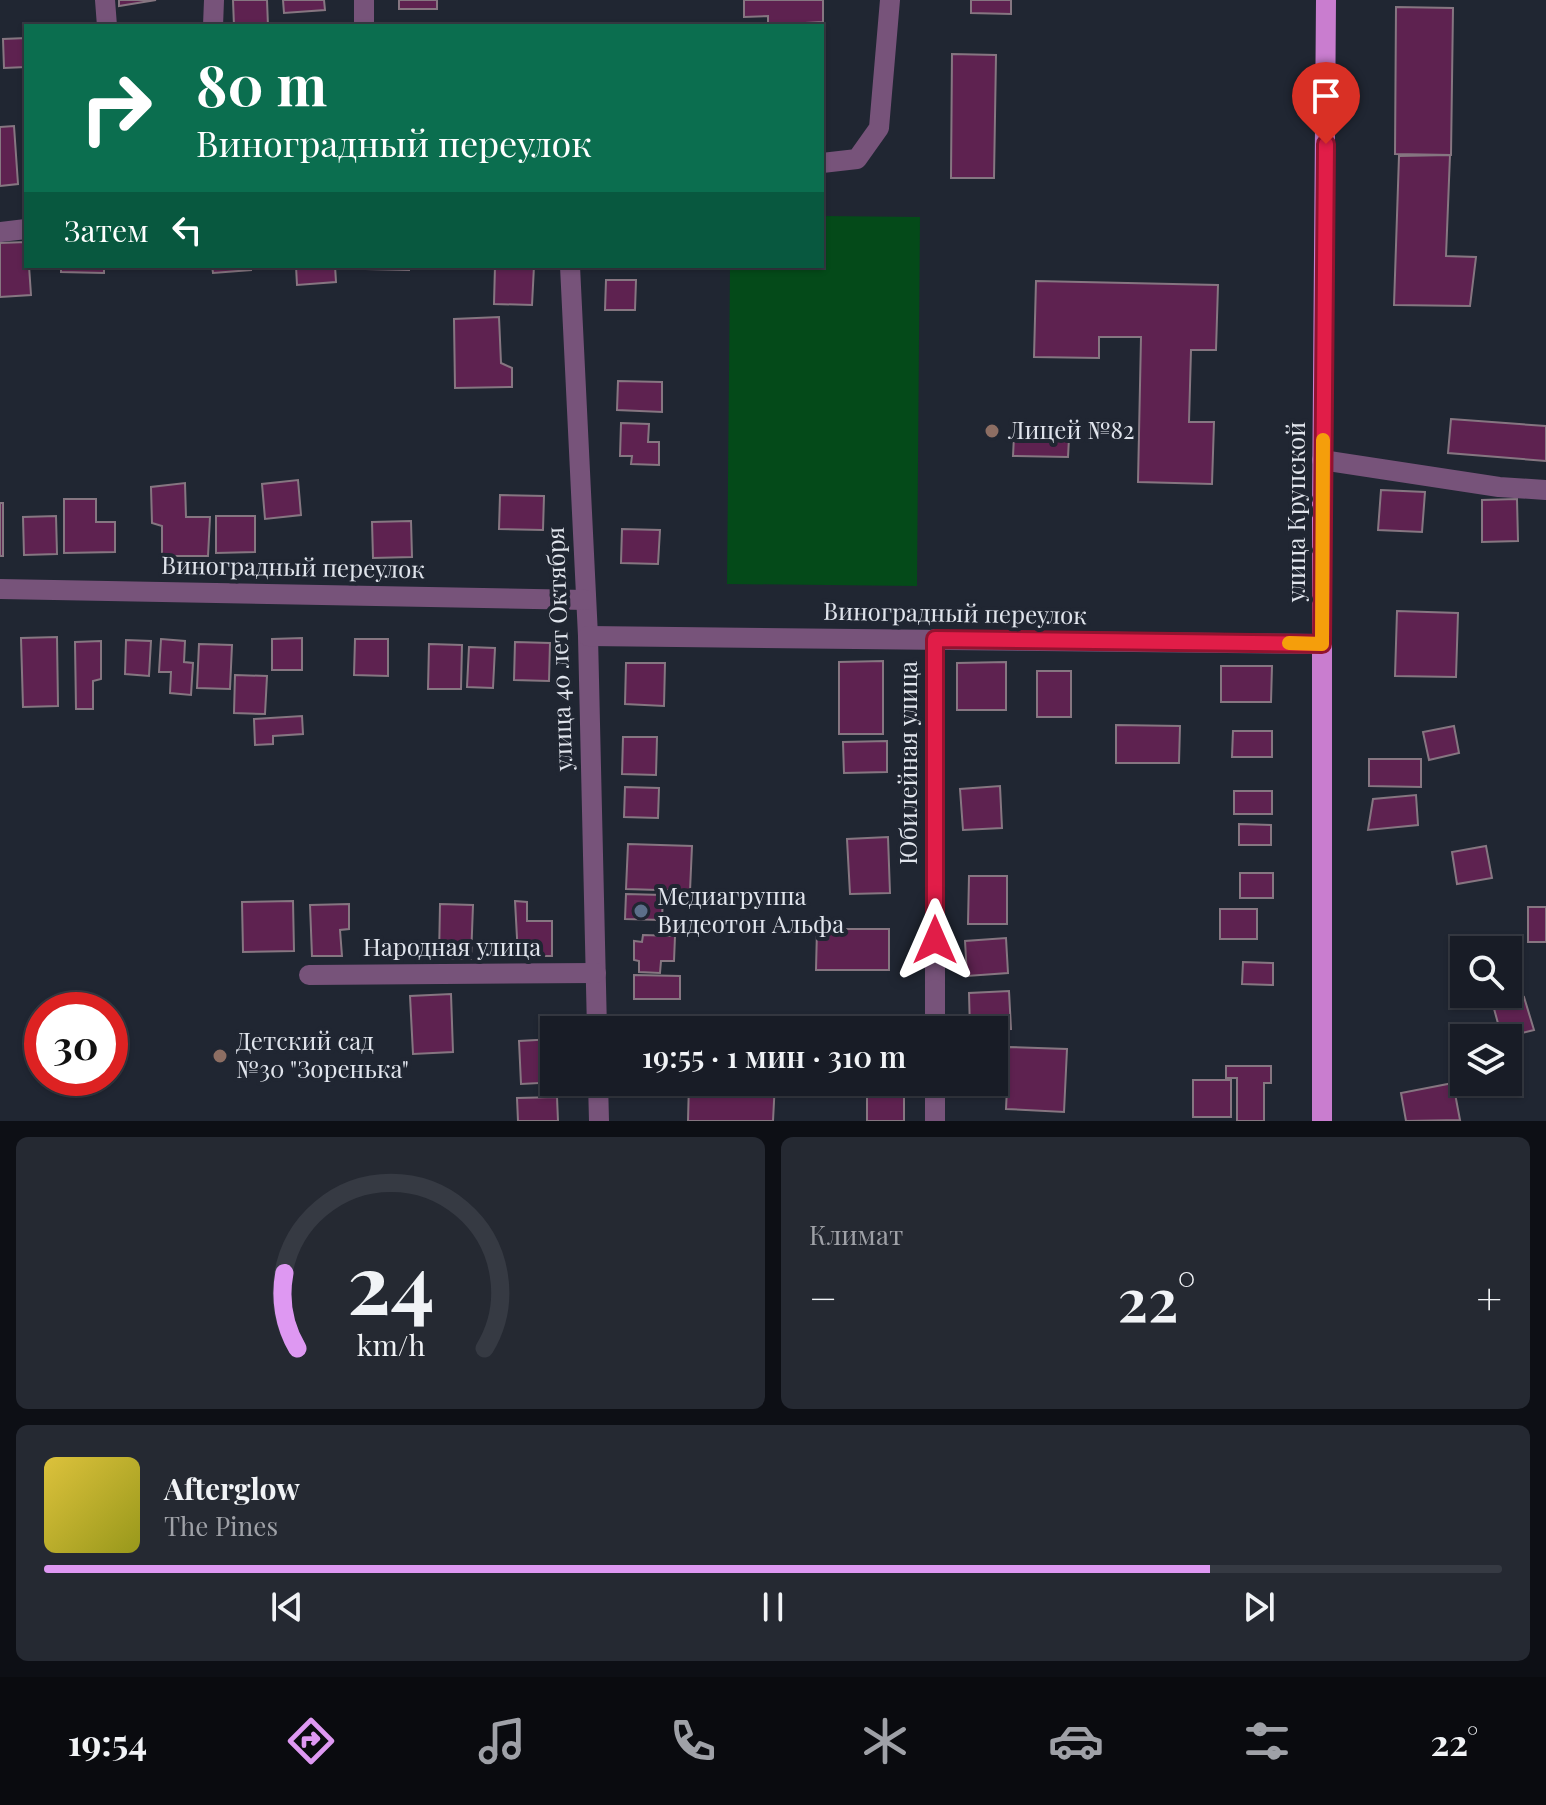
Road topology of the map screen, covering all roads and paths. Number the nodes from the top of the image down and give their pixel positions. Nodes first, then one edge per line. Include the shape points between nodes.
1 (105, 0) edge
2 (214, 0) edge
3 (364, 0) edge
4 (890, 0) edge
5 (1326, 0) edge
6 (107, 24) edge
7 (213, 24) edge
8 (364, 24) edge
9 (824, 163) edge
10 (24, 229) edge
11 (0, 232) edge
12 (570, 268) edge
13 (1322, 460) junction
14 (1546, 490) edge
15 (0, 589) edge
16 (586, 600) junction
17 (588, 636) junction
18 (935, 639) junction
19 (1322, 644) junction
20 (596, 973) junction
21 (309, 975) dead end
22 (597, 1016) edge
23 (935, 1016) edge
24 (598, 1096) edge
25 (935, 1096) edge
26 (599, 1121) edge
27 (935, 1121) edge
28 (1322, 1121) edge

1 - 6 street
2 - 7 street
3 - 8 street
4 - 9 street via 879,128 857,159
5 - 13 main road, улица Крупской
10 - 11 street
12 - 16 street, улица 40 лет Октября
13 - 14 street
13 - 19 main road, улица Крупской
15 - 16 street, Виноградный переулок
16 - 17 street, улица 40 лет Октября
17 - 18 street, Виноградный переулок
17 - 20 street, улица 40 лет Октября
18 - 19 street, Виноградный переулок
18 - 23 street, Юбилейная улица
19 - 28 main road, улица Крупской
20 - 21 street, Народная улица
20 - 22 street, улица 40 лет Октября
24 - 26 street
25 - 27 street

